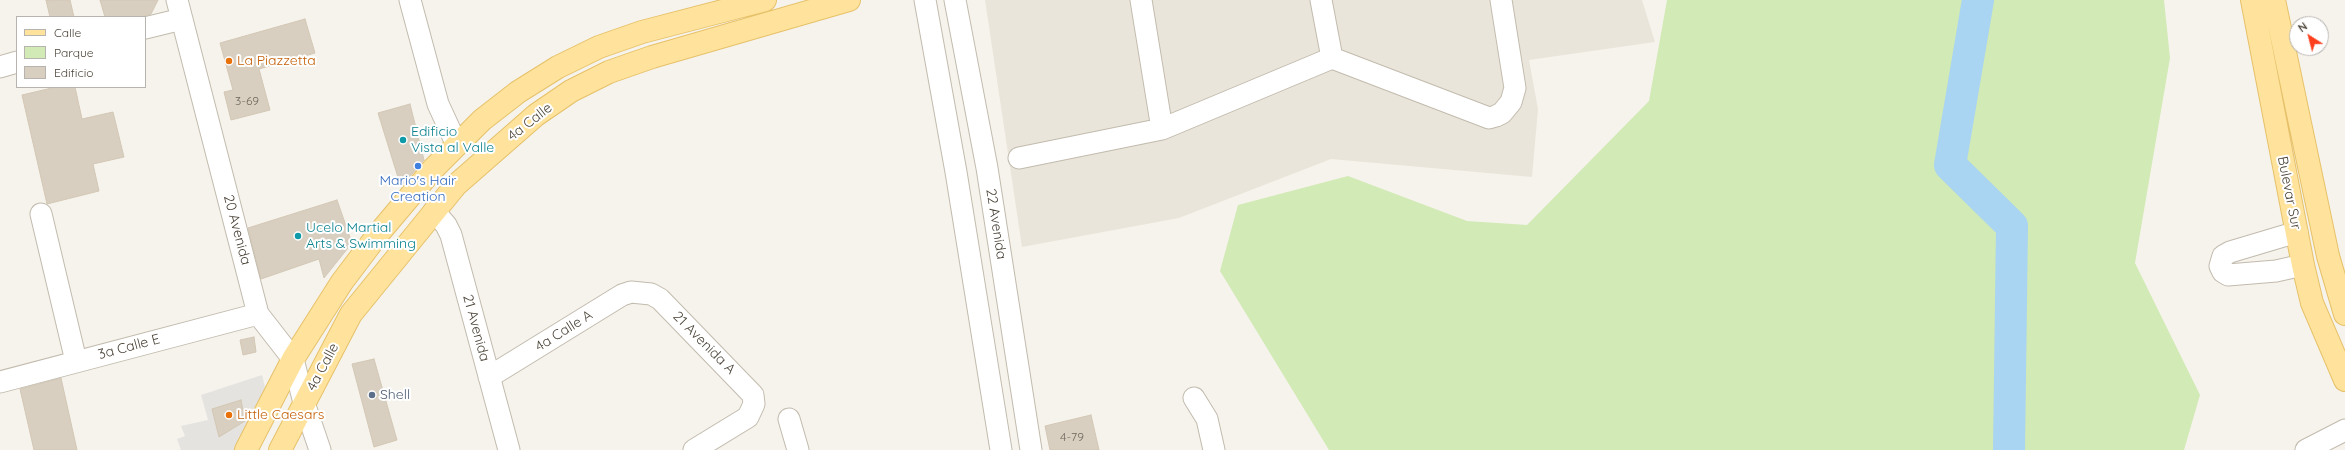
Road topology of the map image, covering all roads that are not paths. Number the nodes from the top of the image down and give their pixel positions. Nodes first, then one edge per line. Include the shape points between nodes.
1 (410, 0) edge
2 (765, 0) edge
3 (849, 0) edge
4 (925, 0) edge
5 (955, 0) edge
6 (1140, 0) edge
7 (1322, 0) edge
8 (1501, 0) edge
9 (2252, 0) edge
10 (2274, 0) edge
11 (180, 9) edge
12 (146, 27) edge
13 (1332, 58) junction
14 (16, 62) edge
15 (0, 67) edge
16 (1162, 129) junction
17 (456, 144) junction
18 (1019, 158) dead end
19 (987, 168) junction
20 (956, 172) junction
21 (434, 211) junction
22 (41, 214) dead end
23 (2297, 232) junction
24 (2303, 265) junction
25 (641, 292) joint
26 (258, 314) junction
27 (2345, 314) edge
28 (293, 360) junction
29 (76, 362) junction
30 (489, 377) junction
31 (2345, 380) edge
32 (0, 382) edge
33 (1194, 398) dead end
34 (304, 404) junction
35 (789, 419) dead end
36 (2345, 430) edge
37 (246, 450) edge
38 (280, 450) edge
39 (320, 450) edge
40 (509, 450) edge
41 (694, 450) edge
42 (798, 450) edge
43 (1001, 450) edge
44 (1031, 450) edge
45 (1214, 450) edge
46 (2306, 450) edge

1 - 17 street via 438,104
2 - 17 main road, 4a Calle via 642,32 599,47 518,92
3 - 21 main road, 4a Calle via 652,57 610,72 571,91 536,115 471,169
4 - 20 street
5 - 19 street, 22 Avenida
6 - 16 street
7 - 13 street
8 - 13 street via 1515,88 1512,102 1496,116 1489,118
9 - 23 main road, Bulevar Sur
10 - 27 main road, Bulevar Sur via 2328,256
11 - 12 street
11 - 26 street, 20 Avenida
13 - 16 street
14 - 15 street
16 - 18 street
17 - 28 main road, 4a Calle via 432,169 360,258
19 - 20 street
19 - 44 street, 22 Avenida
20 - 43 street
21 - 30 street, 21 Avenida via 446,225 450,235
21 - 34 main road, 4a Calle via 351,314
22 - 29 street
23 - 24 main road, Bulevar Sur
23 - 24 street via 2230,252 2223,256 2220,266 2228,275 2276,271
24 - 31 main road, Bulevar Sur via 2312,303
25 - 30 street, 4a Calle A via 622,295
25 - 41 street, 21 Avenida A via 660,298 754,395 752,413 745,420
26 - 28 street, 20 Avenida
26 - 29 street, 3a Calle E
28 - 34 street, 20 Avenida
28 - 37 main road, 4a Calle
29 - 32 street, 3a Calle E
30 - 40 street, 21 Avenida
33 - 45 street via 1207,419
34 - 38 main road, 4a Calle
34 - 39 street, 20 Avenida
35 - 42 street
36 - 46 street

